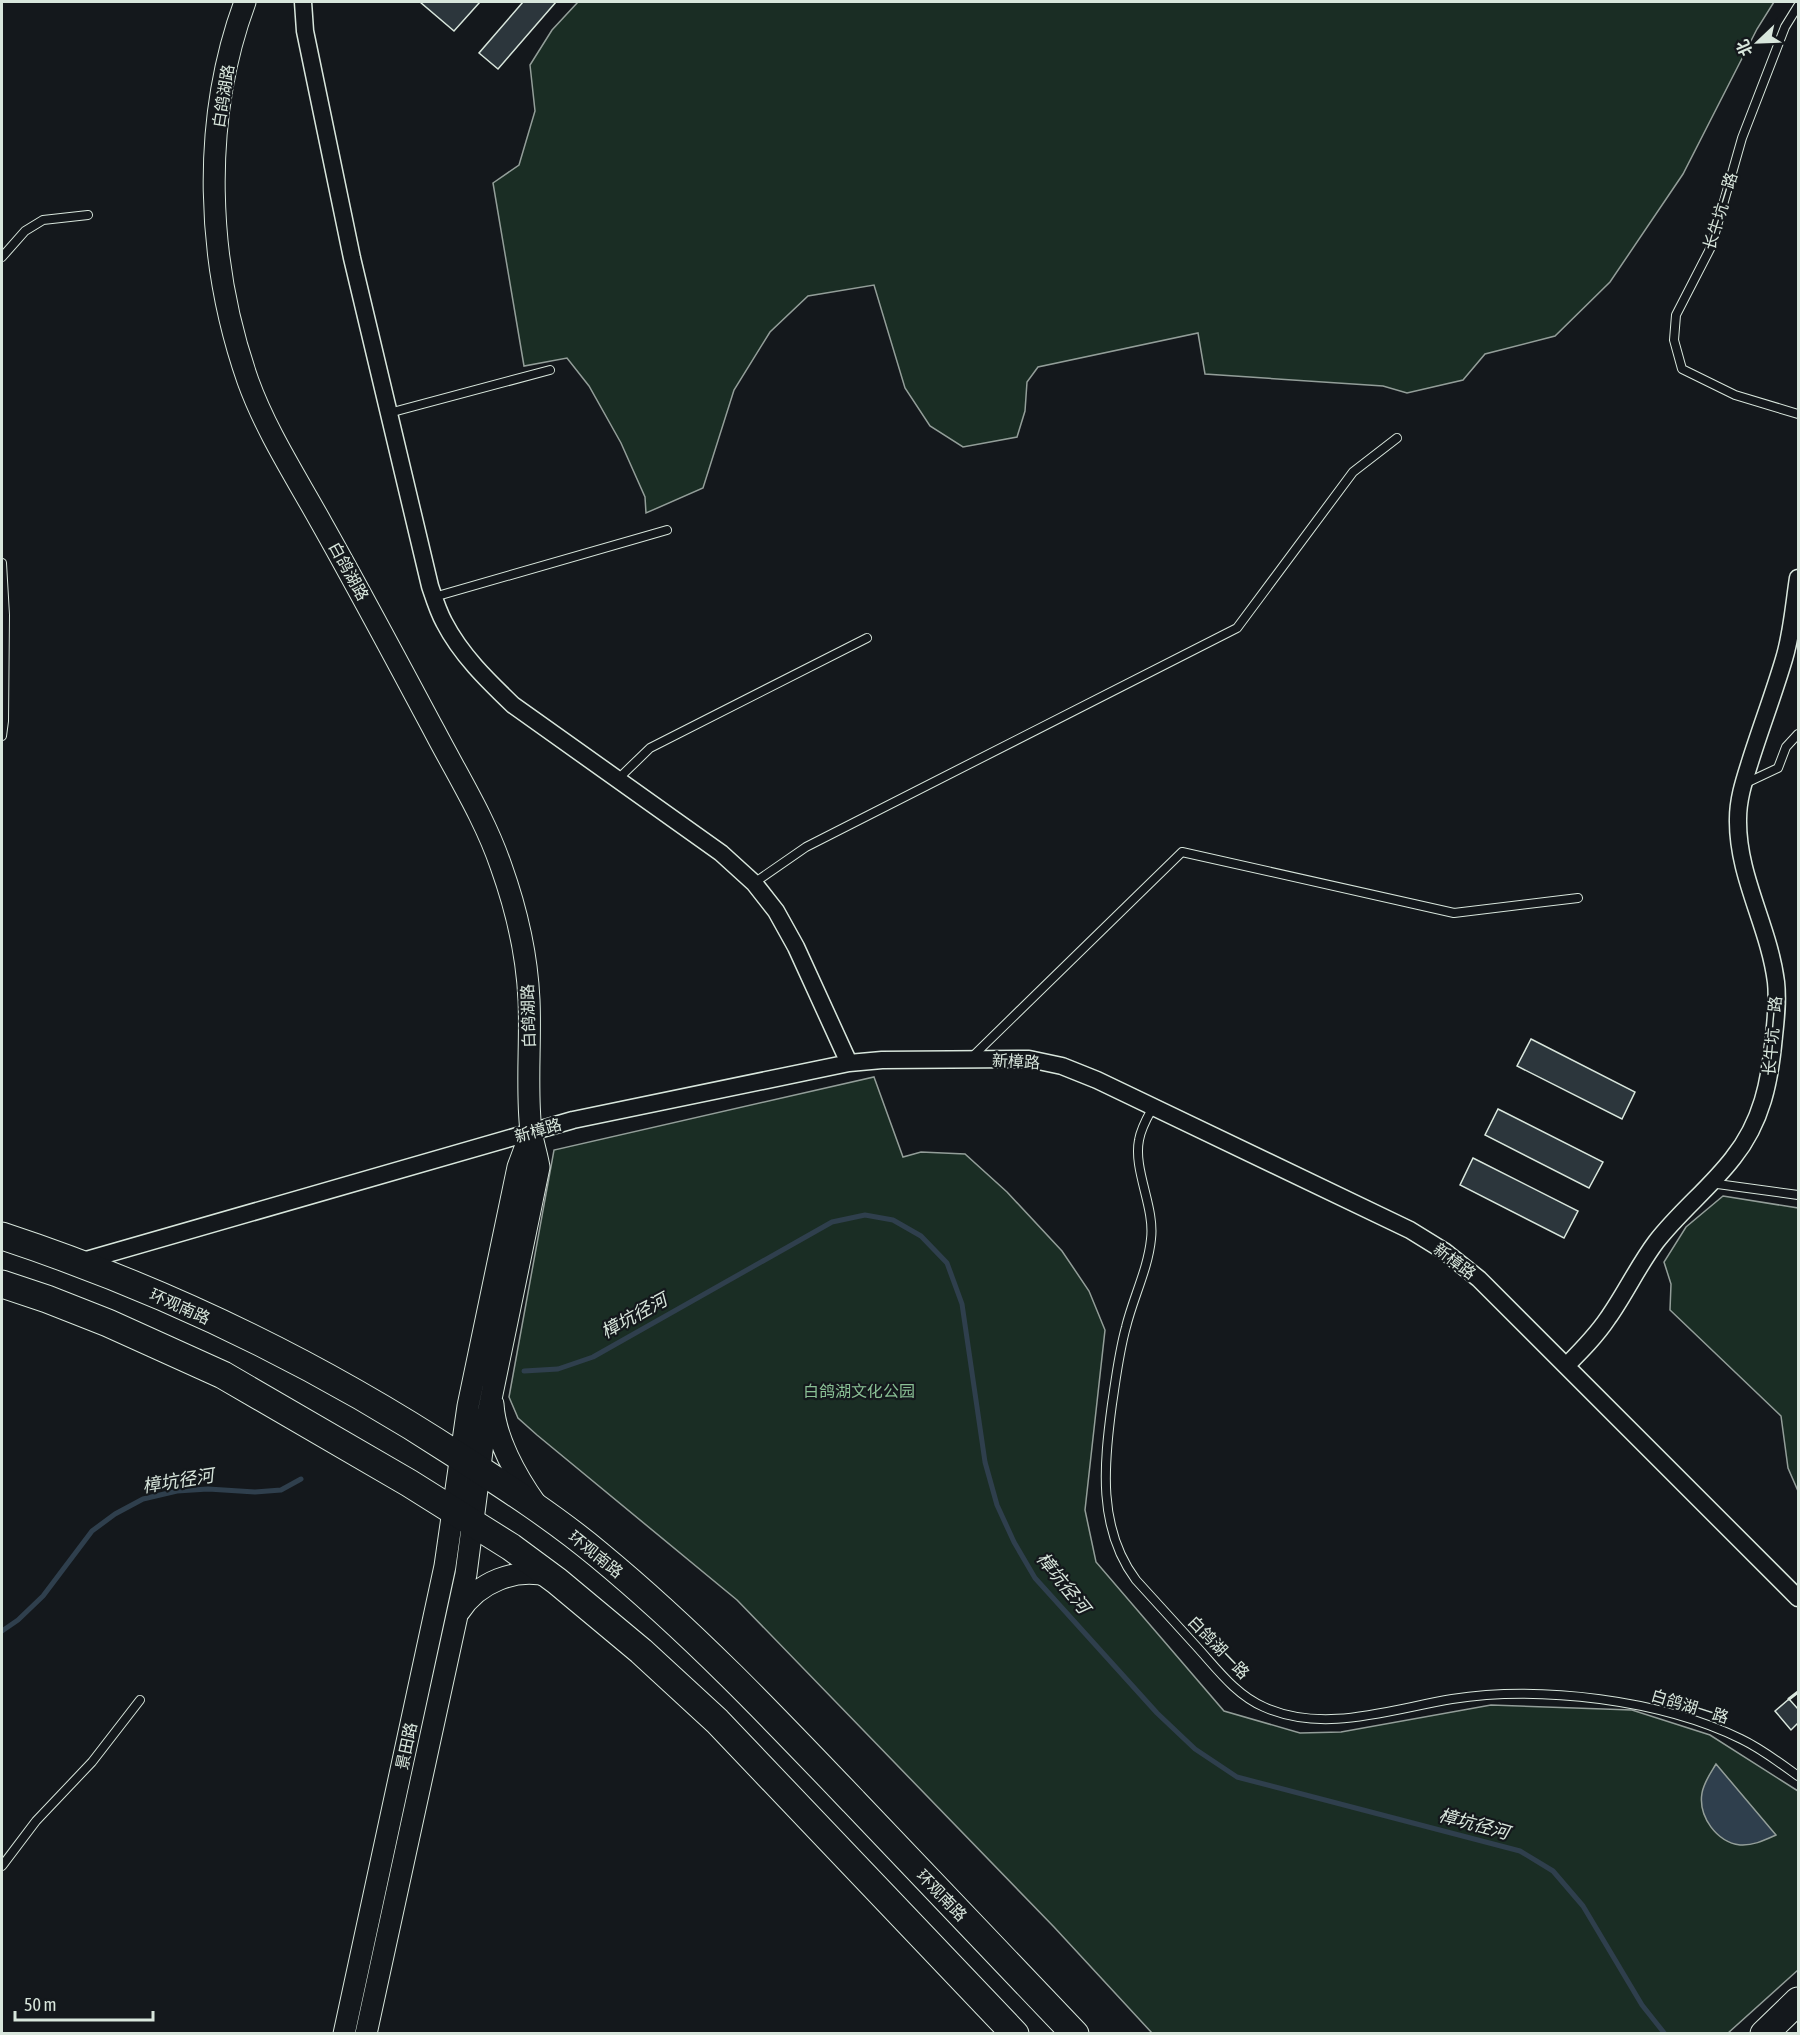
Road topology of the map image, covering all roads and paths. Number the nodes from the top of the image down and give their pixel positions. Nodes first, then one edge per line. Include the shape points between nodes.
1 (245, 2) edge
2 (303, 2) edge
3 (1798, 6) edge
4 (88, 215) dead end
5 (2, 257) edge
6 (550, 370) dead end
7 (389, 413) junction
8 (1798, 414) edge
9 (1396, 438) dead end
10 (667, 530) dead end
11 (2, 562) edge
12 (1798, 578) edge
13 (434, 597) junction
14 (867, 638) dead end
15 (1798, 734) edge
16 (2, 736) edge
17 (618, 780) junction
18 (1743, 784) junction
19 (753, 883) junction
20 (1578, 898) dead end
21 (970, 1060) junction
22 (849, 1063) junction
23 (1153, 1107) junction
24 (531, 1132) junction
25 (1710, 1183) junction
26 (1798, 1195) edge
27 (2, 1236) edge
28 (75, 1263) junction
29 (2, 1284) edge
30 (1566, 1366) junction
31 (493, 1390) junction
32 (470, 1463) junction
33 (541, 1511) junction
34 (463, 1517) junction
35 (550, 1576) junction
36 (1798, 1598) edge
37 (457, 1615) junction
38 (140, 1700) dead end
39 (1798, 1776) edge
40 (2, 1866) edge
41 (1798, 2001) edge
42 (344, 2034) edge
43 (366, 2034) edge
44 (1015, 2034) edge
45 (1075, 2034) edge
46 (1764, 2034) edge

1 - 24 street, 白鸽湖路 via 236,26 216,132 217,238 235,333 264,420 365,599 484,825 501,865 514,907 529,998
2 - 7 street via 305,31 352,258
3 - 8 lane, 长牛坑一路 via 1785,27 1742,138 1711,247 1676,315 1674,340 1682,369 1735,395
4 - 5 lane via 43,220 25,231
6 - 7 lane
7 - 13 street
9 - 19 lane via 1353,472 1237,628 806,847
10 - 13 lane
11 - 16 lane
12 - 18 street, 长牛坑一路 via 1785,657
13 - 17 street via 461,650 485,678 513,705
14 - 17 lane via 650,748
15 - 18 lane via 1786,747 1778,768
17 - 19 street via 720,852
18 - 25 street, 长牛坑一路 via 1738,819 1740,849 1771,960 1776,1014 1771,1072 1758,1117 1732,1159
19 - 22 street via 776,911 796,947
20 - 21 lane via 1454,913 1182,852
21 - 22 street, 新樟路
21 - 23 street, 新樟路 via 1029,1059 1062,1066
22 - 24 street, 新樟路
23 - 30 street, 新樟路 via 1436,1246 1479,1279
23 - 39 lane, 白鸽湖一路 via 1138,1143 1151,1238 1119,1355 1105,1455 1107,1503 1124,1564 1228,1682 1262,1707 1305,1718 1363,1717 1482,1695 1606,1700 1652,1708 1713,1727 1742,1739
24 - 28 street, 新樟路
24 - 31 street, 白鸽湖路 via 539,1167
24 - 32 street, 白鸽湖路 via 518,1167 468,1406
25 - 26 lane
25 - 30 street, 长牛坑一路 via 1657,1241 1609,1318
27 - 28 main road, 环观南路
28 - 32 main road, 环观南路 via 255,1339 333,1380
29 - 34 main road via 108,1323 223,1375
30 - 36 street, 新樟路
31 - 32 street, 白鸽湖路 via 485,1428
31 - 33 street via 494,1411 504,1446
32 - 33 main road, 环观南路
32 - 34 street, 景田路
33 - 45 main road, 环观南路 via 596,1552 744,1687
34 - 35 main road
34 - 37 street, 景田路 via 466,1574
34 - 42 street, 景田路 via 445,1566
35 - 37 street via 525,1572 510,1575 482,1588
35 - 44 main road via 632,1643 717,1721
37 - 43 street, 景田路
38 - 40 lane
41 - 46 main road

